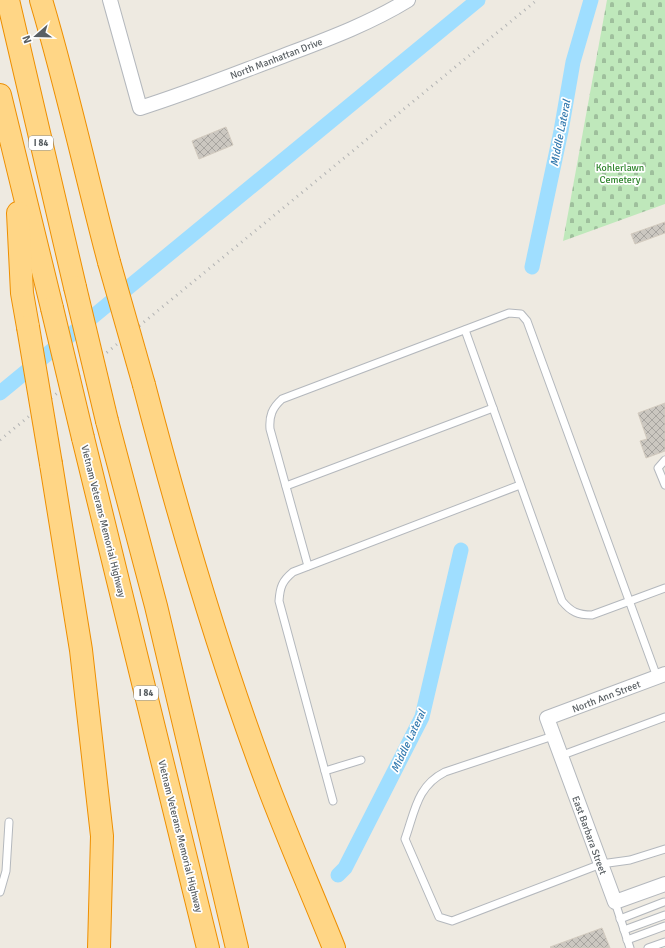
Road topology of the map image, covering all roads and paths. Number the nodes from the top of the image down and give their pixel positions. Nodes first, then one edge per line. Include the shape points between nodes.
1 (8, 0) edge
2 (41, 0) edge
3 (110, 0) edge
4 (408, 0) edge
5 (0, 95) edge
6 (16, 162) junction
7 (465, 330) junction
8 (493, 408) junction
9 (665, 460) edge
10 (520, 484) junction
11 (665, 485) edge
12 (286, 486) junction
13 (308, 566) junction
14 (665, 588) edge
15 (629, 601) junction
16 (661, 675) edge
17 (665, 717) edge
18 (547, 718) joint
19 (553, 736) junction
20 (560, 756) junction
21 (361, 760) dead end
22 (325, 771) junction
23 (333, 801) dead end
24 (9, 822) dead end
25 (665, 849) edge
26 (600, 864) junction
27 (665, 884) edge
28 (0, 892) edge
29 (615, 902) junction
30 (664, 902) edge
31 (665, 915) edge
32 (620, 918) junction
33 (665, 926) edge
34 (624, 930) junction
35 (627, 940) junction
36 (665, 942) edge
37 (99, 948) edge
38 (208, 948) edge
39 (237, 948) edge
40 (334, 948) edge
41 (630, 948) edge
42 (648, 948) edge

1 - 39 highway, I 84, bridge via 107,421 156,606
2 - 40 highway, bridge via 171,488 221,652 267,783
3 - 4 street, North Manhattan Drive via 140,108 320,42 388,13
5 - 6 highway, Vietnam Veterans Memorial Highway / I 84
6 - 37 highway, bridge via 22,293 81,650 102,836
6 - 38 highway, Vietnam Veterans Memorial Highway / I 84, bridge
7 - 8 lane
7 - 12 lane via 282,399 274,407 270,429
7 - 15 lane via 509,313 521,314 527,321
8 - 10 lane
8 - 12 lane
9 - 11 lane via 658,468
10 - 13 lane
10 - 15 lane via 562,601 570,610 580,615 592,615
12 - 13 lane
13 - 22 lane via 284,579 279,601
14 - 15 lane
15 - 16 lane
16 - 18 street, North Ann Street
17 - 20 lane
18 - 19 street, East Barbara Street
19 - 20 street, East Barbara Street
19 - 26 lane via 445,772 432,779 420,794 406,838 439,917 452,921
20 - 26 street, East Barbara Street
21 - 22 lane
22 - 23 lane
24 - 28 lane via 6,871
25 - 26 lane via 630,860
26 - 29 street, East Barbara Street
27 - 29 street
29 - 32 lane
30 - 32 lane
31 - 34 lane
32 - 34 lane
33 - 35 lane
34 - 35 lane
35 - 41 lane
36 - 42 lane

